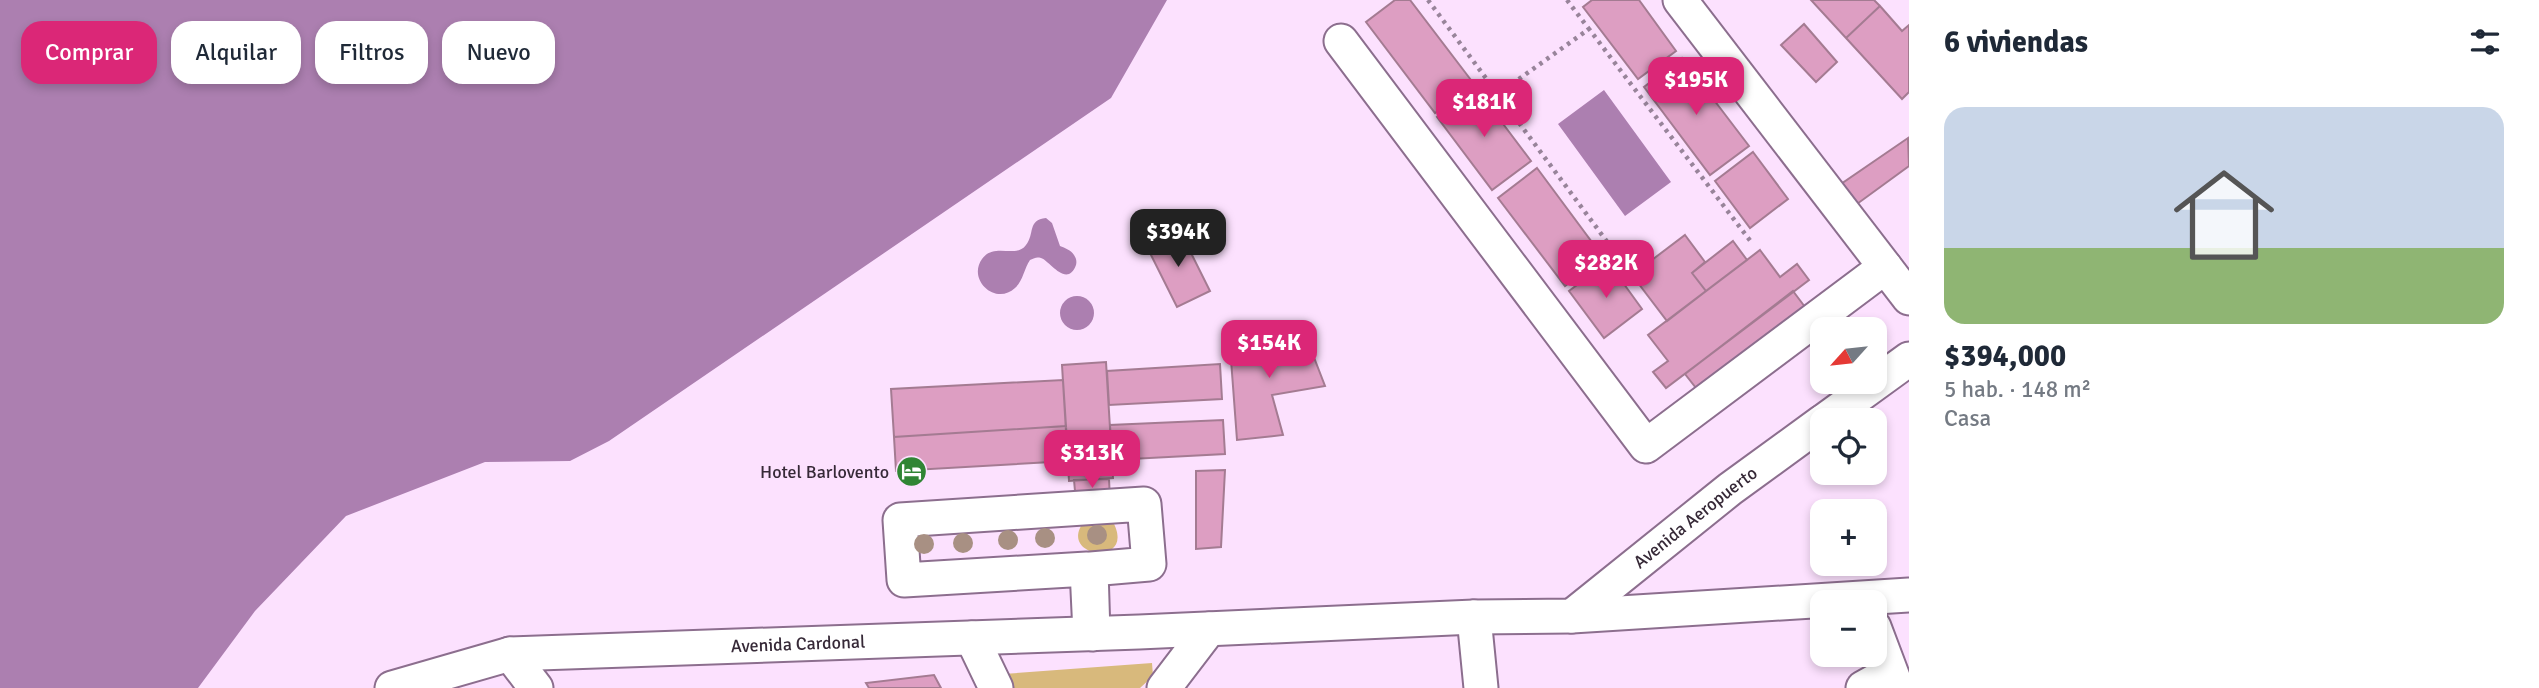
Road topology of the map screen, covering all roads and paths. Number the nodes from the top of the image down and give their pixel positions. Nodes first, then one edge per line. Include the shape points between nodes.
1 (1428, 0) edge
2 (1567, 0) edge
3 (1679, 0) edge
4 (1589, 29) junction
5 (1341, 41) dead end
6 (1498, 94) junction
7 (1752, 243) dead end
8 (1885, 267) junction
9 (1628, 270) dead end
10 (1909, 298) edge
11 (1909, 359) edge
12 (1841, 408) edge
13 (1810, 431) edge
14 (1909, 595) edge
15 (1887, 603) edge
16 (1810, 610) edge
17 (1572, 616) junction
18 (1474, 617) junction
19 (1209, 629) junction
20 (1091, 633) junction
21 (972, 638) junction
22 (510, 654) junction
23 (392, 688) edge
24 (536, 688) edge
25 (996, 688) edge
26 (1164, 688) edge
27 (1481, 688) edge

1 - 6 path
2 - 4 path
3 - 8 street
4 - 6 path
4 - 7 path
5 - 8 street via 1646,446
6 - 9 path
8 - 10 street
11 - 12 street, Avenida Aeropuerto
13 - 17 street, Avenida Aeropuerto
14 - 15 street, Avenida Cardonal
16 - 17 street, Avenida Cardonal
17 - 18 street, Avenida Cardonal
18 - 19 street, Avenida Cardonal
18 - 27 street
19 - 20 street, Avenida Cardonal
19 - 26 street
20 - 20 street via 1091,569 1149,564 1144,503 900,520 904,580 1087,569
20 - 21 street, Avenida Cardonal
21 - 22 street, Avenida Cardonal
21 - 25 street
22 - 23 street, Avenida Cardonal
22 - 24 street

